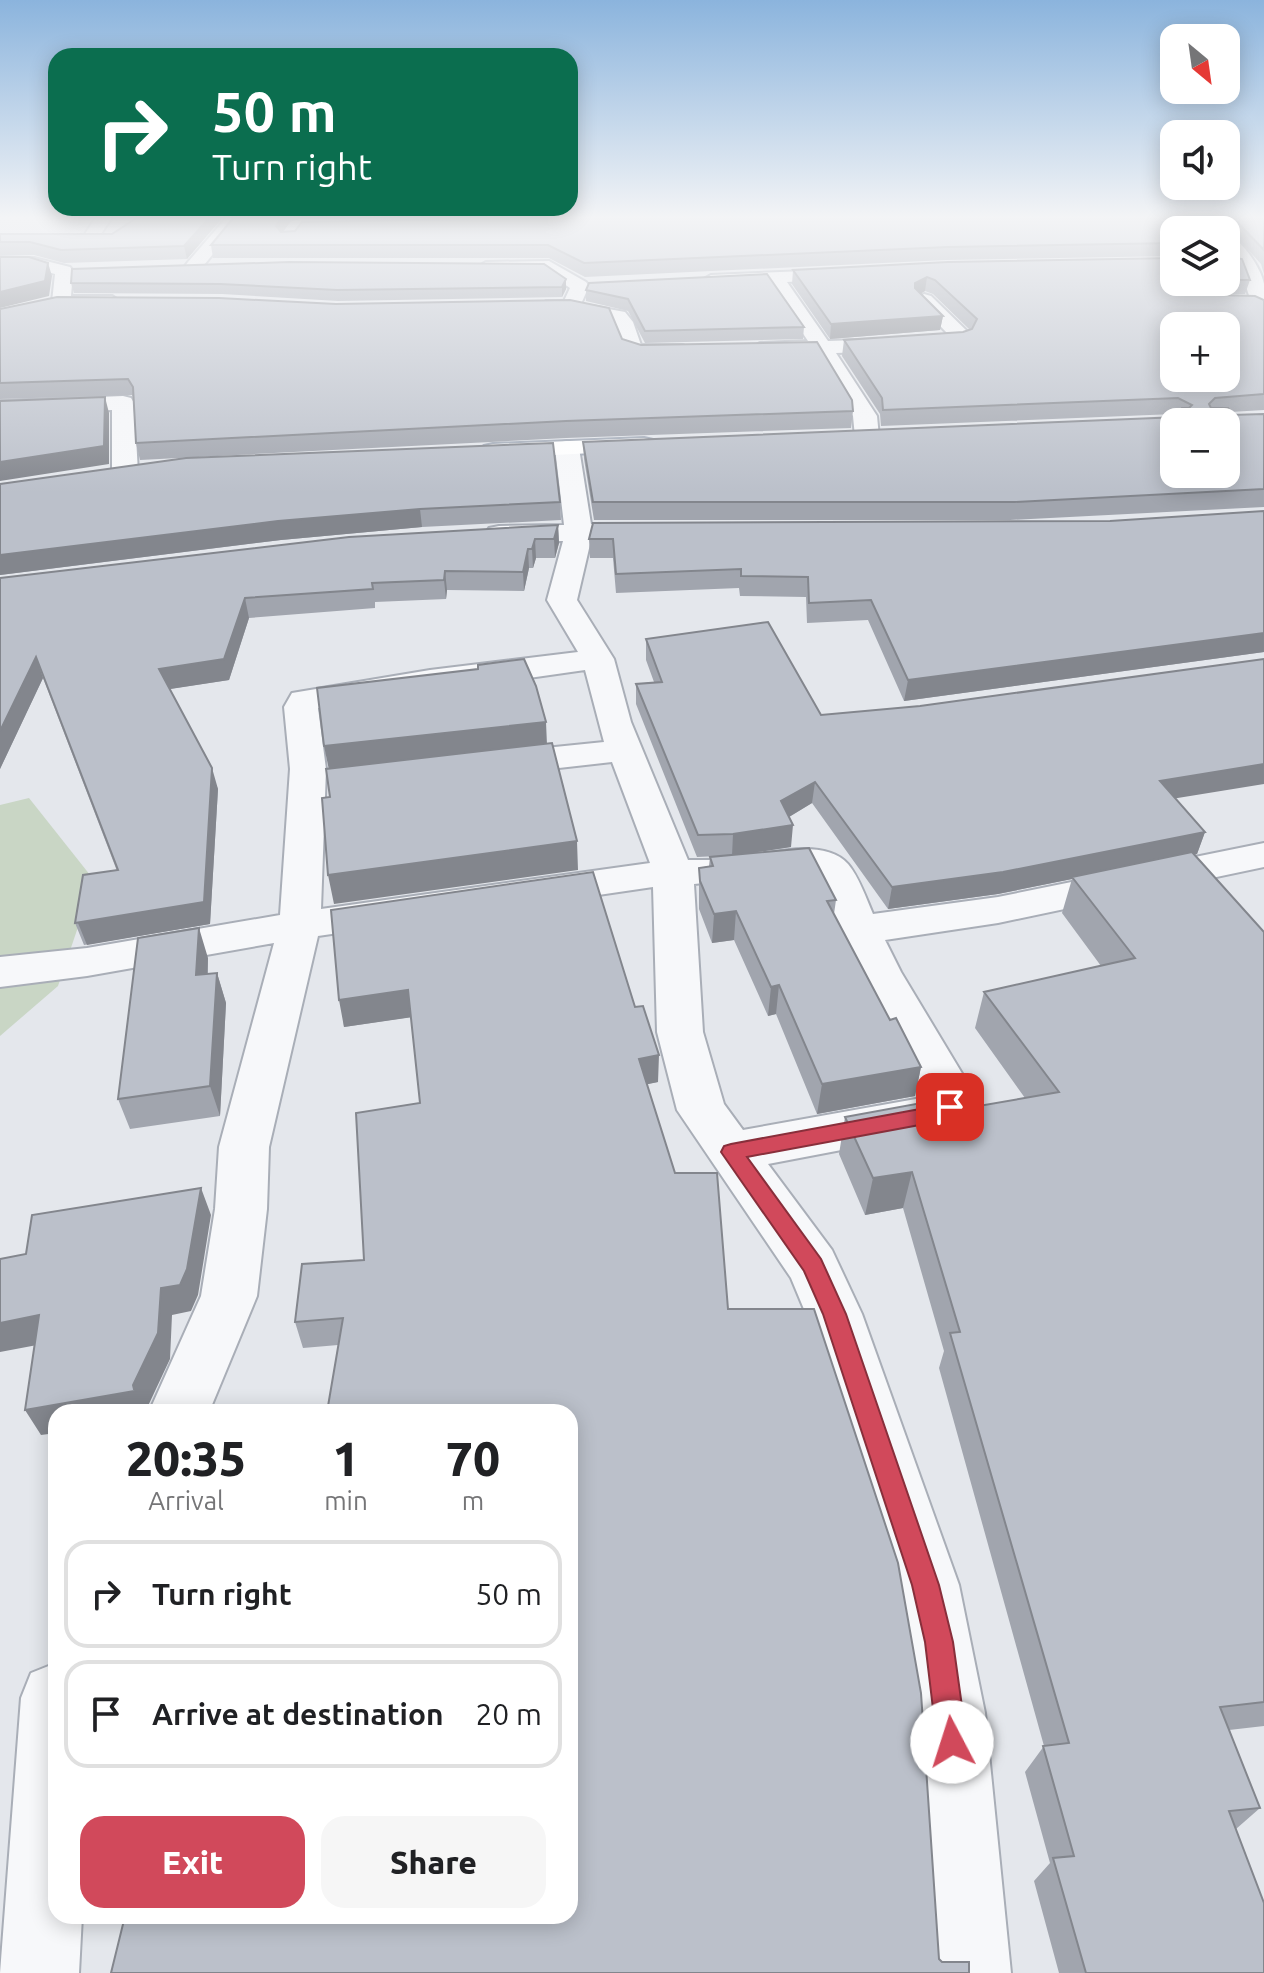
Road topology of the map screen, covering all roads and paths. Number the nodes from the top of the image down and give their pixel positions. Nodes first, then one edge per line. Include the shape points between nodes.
1 (585, 309) edge
2 (797, 309) edge
3 (934, 309) edge
4 (824, 348) junction
5 (745, 350) edge
6 (705, 351) edge
7 (0, 408) edge
8 (896, 436) edge
9 (859, 438) joint
10 (662, 444) edge
11 (567, 448) junction
12 (462, 453) edge
13 (151, 470) edge
14 (125, 472) junction
15 (100, 476) edge
16 (681, 530) edge
17 (579, 533) junction
18 (473, 534) edge
19 (598, 659) junction
20 (625, 750) junction
21 (463, 767) edge
22 (1264, 855) edge
23 (673, 872) junction
24 (300, 925) junction
25 (858, 930) junction
26 (0, 972) edge
27 (731, 1152) junction
28 (182, 1404) edge
29 (48, 1827) edge
30 (39, 1973) edge
31 (971, 1973) edge

1 - 6 street via 618,316 636,351
2 - 4 street
3 - 4 street via 960,338
4 - 5 street
4 - 9 street via 865,416
7 - 14 street via 123,403
8 - 9 main road
10 - 11 main road
11 - 12 main road
11 - 17 street
13 - 14 main road
14 - 15 main road
16 - 17 street
17 - 18 street
17 - 19 street via 562,600
19 - 20 street
19 - 24 street via 304,700 308,769 323,784
20 - 21 street
20 - 23 street
22 - 25 street via 998,910
23 - 24 street
23 - 25 street via 824,864 832,870
23 - 27 street via 680,1032 701,1110
24 - 26 street
24 - 28 street via 244,1147 229,1296
25 - 27 street via 951,1095 950,1107 941,1113
27 - 31 street via 818,1278 926,1585 950,1713
29 - 30 street

